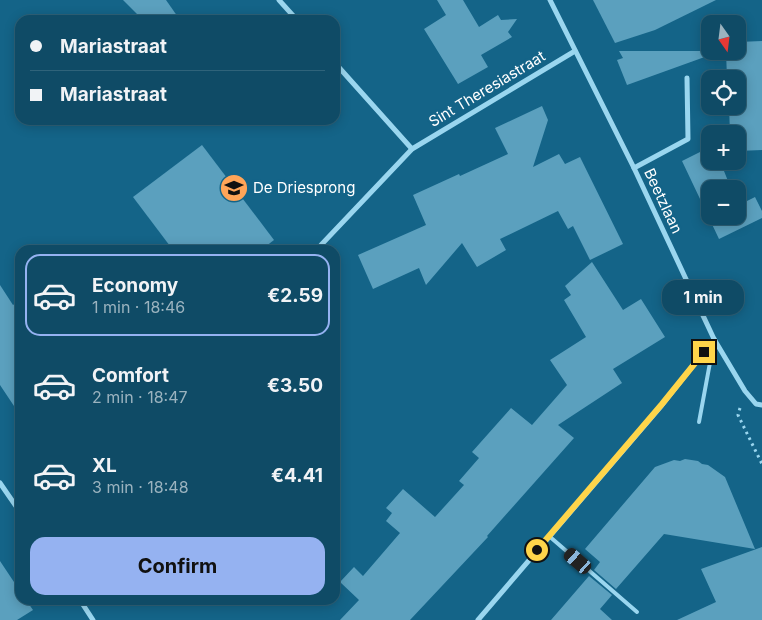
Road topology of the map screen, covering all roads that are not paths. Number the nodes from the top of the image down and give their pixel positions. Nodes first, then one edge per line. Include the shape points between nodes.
1 (279, 0) edge
2 (550, 0) edge
3 (292, 15) edge
4 (575, 51) junction
5 (340, 69) edge
6 (687, 78) dead end
7 (412, 149) junction
8 (634, 168) junction
9 (321, 245) dead end
10 (714, 339) junction
11 (762, 405) edge
12 (699, 422) dead end
13 (0, 483) edge
14 (15, 505) edge
15 (549, 536) junction
16 (83, 605) edge
17 (637, 612) dead end
18 (93, 620) edge
19 (478, 620) edge

1 - 3 street
2 - 4 street, Beetzlaan
4 - 7 street, Sint Theresiastraat
4 - 8 street, Beetzlaan
5 - 7 street
6 - 8 street via 688,139
7 - 9 street, Sint Theresiastraat
8 - 10 street, Beetzlaan
10 - 11 street, Beetzlaan via 745,392 756,404
10 - 12 lane
10 - 15 street
13 - 14 street
15 - 17 lane
15 - 19 street
16 - 18 street

